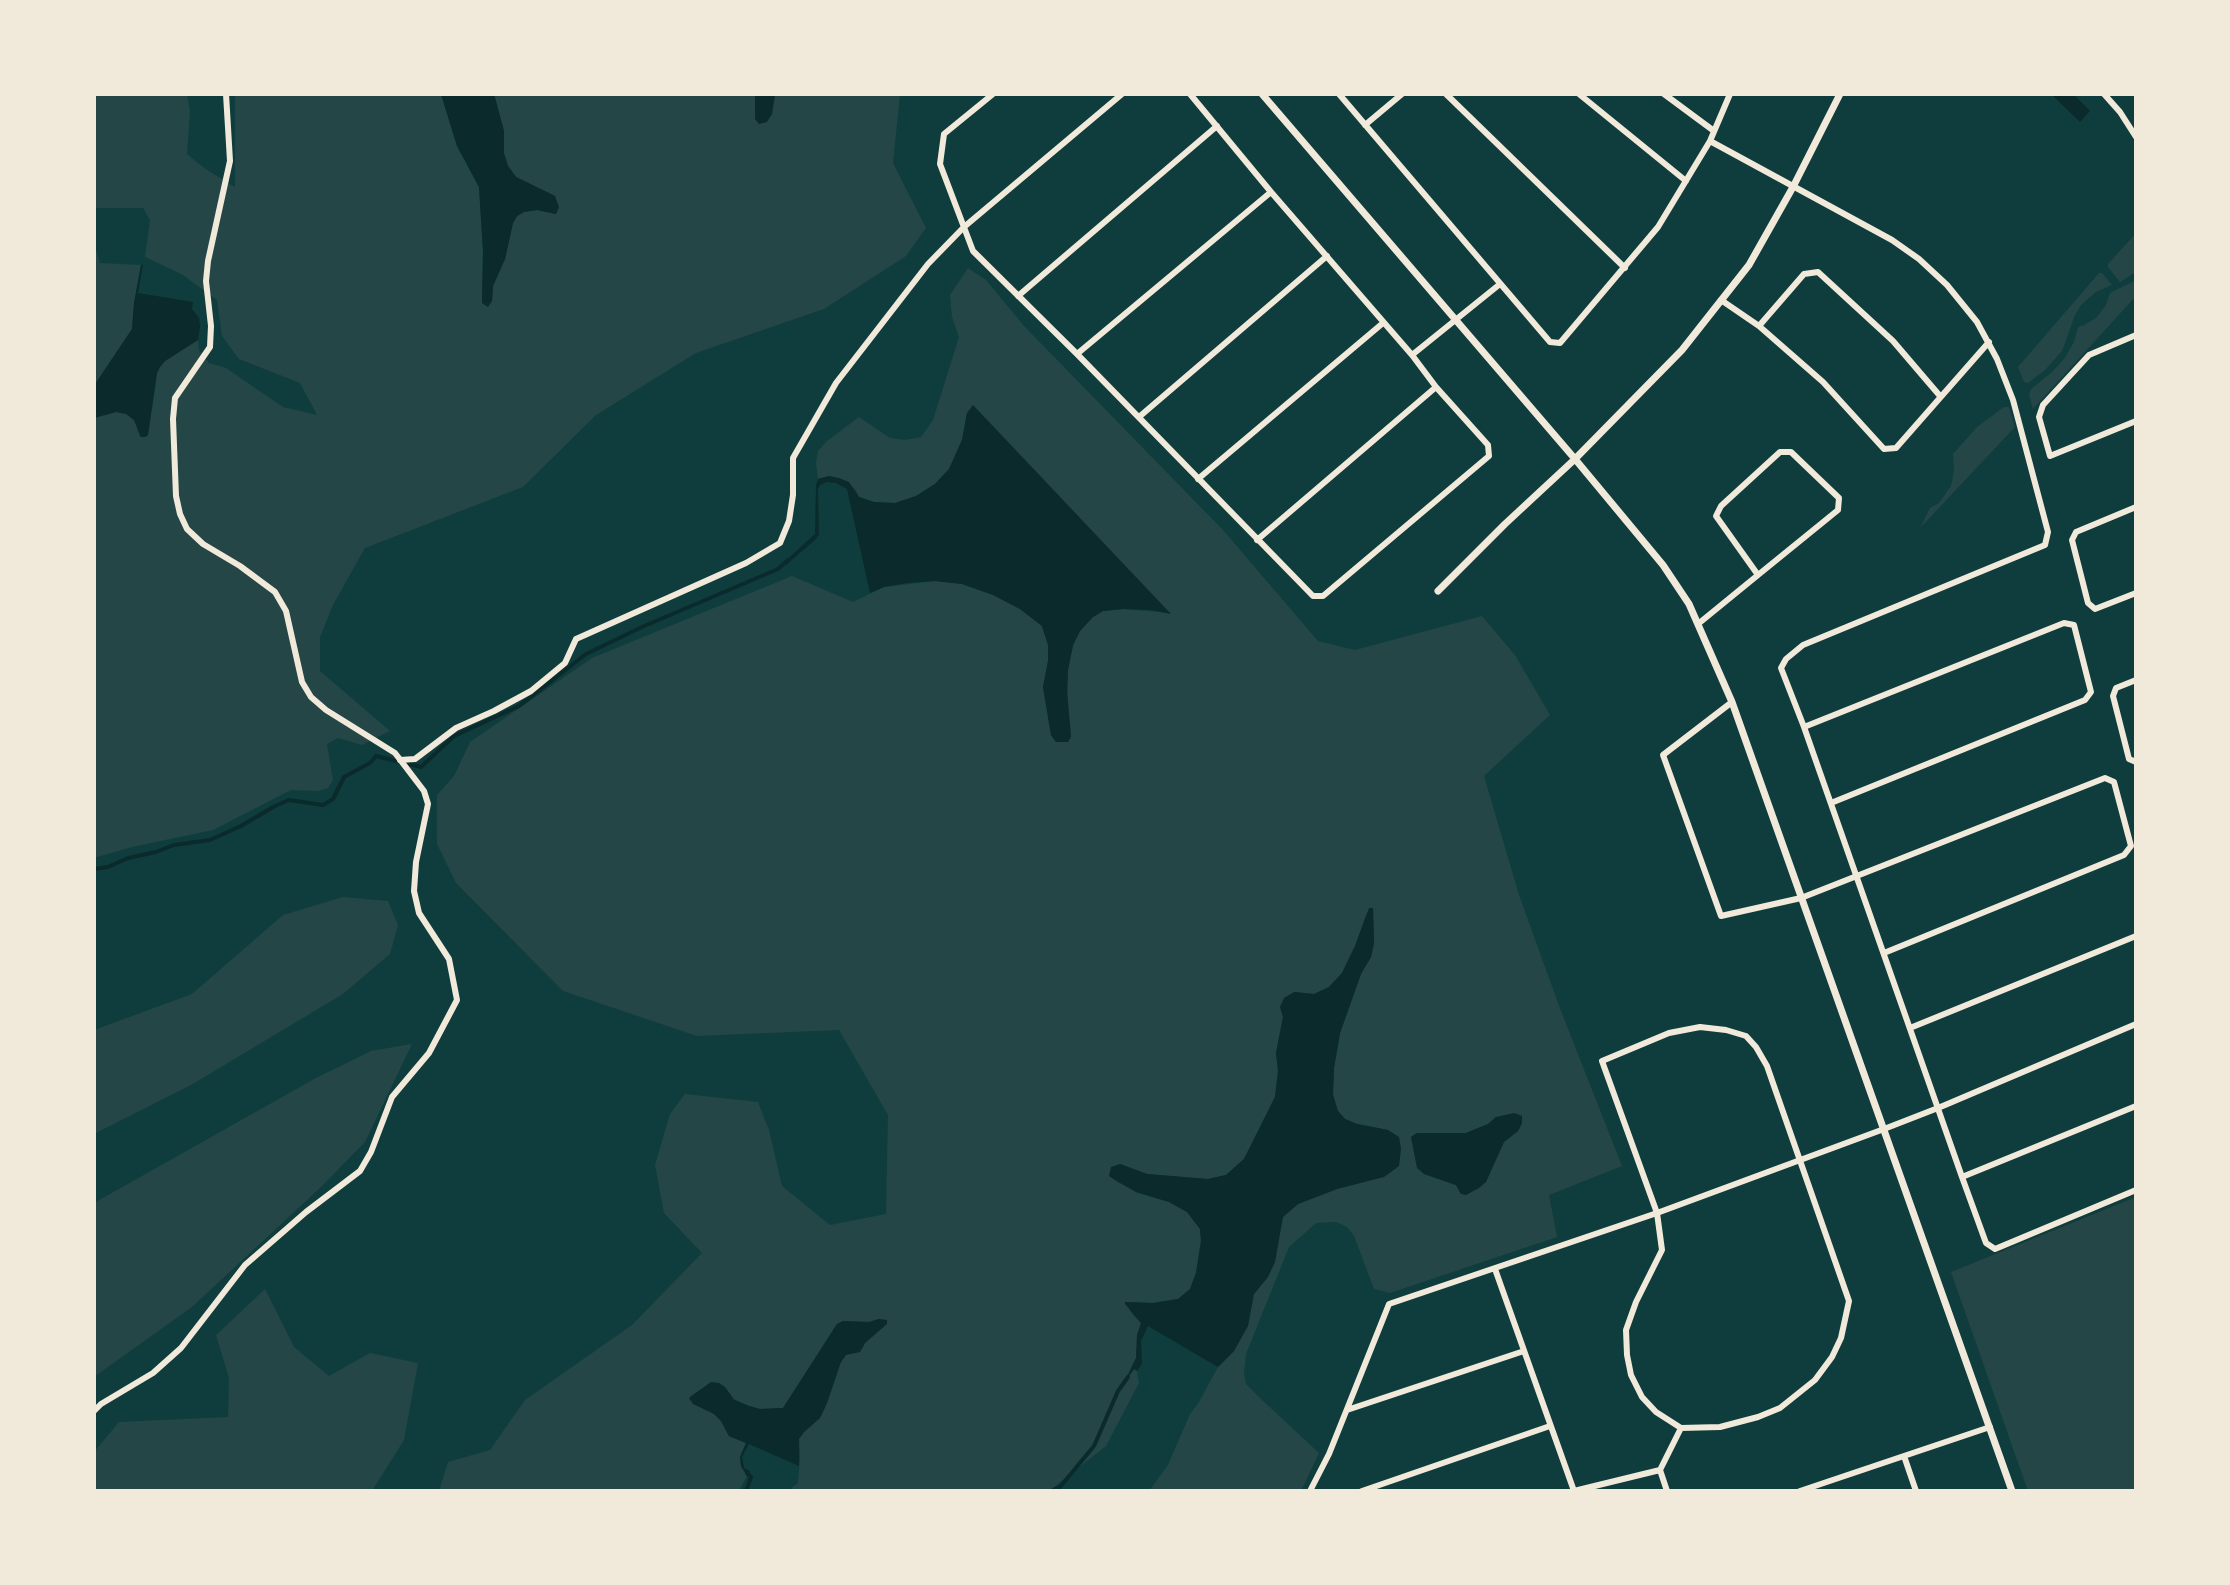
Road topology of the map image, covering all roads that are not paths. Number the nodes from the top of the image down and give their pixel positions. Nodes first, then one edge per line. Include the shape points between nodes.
1 (226, 94) edge
2 (993, 94) edge
3 (1122, 94) edge
4 (1190, 94) edge
5 (1262, 94) edge
6 (1339, 94) edge
7 (1402, 94) edge
8 (1446, 94) edge
9 (1579, 94) edge
10 (1664, 94) edge
11 (1730, 94) edge
12 (1840, 94) edge
13 (2104, 94) edge
14 (1365, 125) junction
15 (1217, 126) junction
16 (1714, 131) junction
17 (2136, 137) edge
18 (1710, 141) junction
19 (1686, 181) junction
20 (1793, 187) junction
21 (1271, 192) junction
22 (964, 227) junction
23 (1327, 256) junction
24 (1625, 268) junction
25 (1500, 284) junction
26 (1018, 296) junction
27 (1721, 300) junction
28 (1454, 320) junction
29 (1383, 323) junction
30 (1759, 326) junction
31 (2136, 335) edge
32 (1989, 342) junction
33 (1077, 354) junction
34 (1412, 355) junction
35 (1436, 387) junction
36 (1940, 396) junction
37 (1139, 417) junction
38 (2136, 421) edge
39 (1575, 459) junction
40 (1198, 479) junction
41 (2136, 507) edge
42 (1257, 540) junction
43 (1758, 575) junction
44 (1438, 591) dead end
45 (2136, 593) edge
46 (1698, 624) junction
47 (2136, 680) edge
48 (1732, 702) junction
49 (1804, 727) junction
50 (400, 760) junction
51 (2136, 762) edge
52 (1831, 803) junction
53 (1857, 877) junction
54 (1801, 898) junction
55 (2136, 936) edge
56 (1884, 953) junction
57 (2136, 1024) edge
58 (1910, 1028) junction
59 (2136, 1106) edge
60 (1938, 1108) junction
61 (1884, 1129) junction
62 (1801, 1160) junction
63 (1962, 1177) junction
64 (2136, 1190) edge
65 (1657, 1213) junction
66 (1495, 1269) junction
67 (1524, 1351) junction
68 (1347, 1410) junction
69 (94, 1411) edge
70 (1550, 1426) junction
71 (1990, 1427) junction
72 (1681, 1428) junction
73 (1904, 1456) junction
74 (1660, 1470) junction
75 (1830, 1481) junction
76 (1310, 1491) edge
77 (1362, 1491) edge
78 (1574, 1491) edge
79 (1667, 1491) edge
80 (1800, 1491) edge
81 (1833, 1491) edge
82 (1916, 1491) edge
83 (2012, 1491) edge

1 - 50 street via 230,161 208,261 210,347 175,398 180,514 203,544 275,592 286,611 302,682 311,697
2 - 22 street via 944,134 940,164
3 - 22 street
4 - 15 street
5 - 28 street
6 - 14 street
7 - 14 street
8 - 24 street
9 - 19 street
10 - 16 street
11 - 16 street
12 - 20 street
13 - 17 street
14 - 25 street
15 - 21 street
15 - 26 street
16 - 18 street
18 - 19 street
18 - 20 street
19 - 24 street
20 - 27 street via 1749,265
20 - 32 street via 1919,259 1947,285
21 - 23 street
21 - 33 street
22 - 26 street via 973,251
22 - 50 street via 928,264 836,383 793,458 793,495 780,543 576,639 565,663 531,691 456,728 415,759
23 - 29 street
23 - 37 street
24 - 25 street via 1560,343 1550,342
25 - 28 street
26 - 33 street
27 - 30 street
27 - 39 street via 1682,350
28 - 34 street
28 - 39 street
29 - 34 street
29 - 40 street
30 - 36 street via 1823,382 1884,449 1896,448
30 - 36 street via 1804,274 1818,272 1893,341
31 - 38 street via 2089,355 2043,405 2039,417 2050,456
32 - 36 street
32 - 49 street via 2029,455 2048,532 2045,545 1803,645 1781,668
33 - 37 street
34 - 35 street
35 - 42 street
35 - 42 street via 1488,445 1489,456 1323,596 1313,596
37 - 40 street
39 - 44 street
39 - 46 street via 1663,565
40 - 42 street
41 - 45 street via 2076,532 2072,540 2088,603 2095,609
43 - 43 street via 1716,516 1780,452 1791,452 1839,498 1838,510
43 - 46 street
46 - 48 street
47 - 51 street via 2116,688 2113,696 2129,759
48 - 54 street
48 - 54 street via 1663,755 1721,916
49 - 52 street
49 - 52 street via 2064,623 2074,625 2091,692 2085,700
50 - 69 street via 428,804 414,891 419,913 449,959 457,1000 429,1053 392,1097 360,1171 245,1265 181,1348
52 - 53 street
53 - 54 street
53 - 56 street
53 - 56 street via 2105,778 2114,782 2131,846 2124,855
54 - 61 street
55 - 58 street
56 - 58 street
57 - 60 street
58 - 60 street
59 - 63 street
60 - 61 street
60 - 63 street
61 - 62 street
61 - 71 street
62 - 65 street
62 - 65 street via 1767,1066 1746,1036 1700,1027 1669,1033 1602,1061
62 - 72 street via 1849,1301 1841,1338 1815,1380 1780,1408 1720,1427
63 - 64 street via 1986,1243 1995,1249
65 - 66 street
65 - 72 street via 1662,1250 1626,1330 1627,1355 1642,1397
66 - 67 street
66 - 68 street via 1389,1304
67 - 68 street
67 - 70 street
68 - 76 street
70 - 77 street
70 - 78 street
71 - 73 street
71 - 83 street
72 - 74 street
73 - 75 street
73 - 82 street
74 - 78 street
74 - 79 street
75 - 80 street
75 - 81 street

